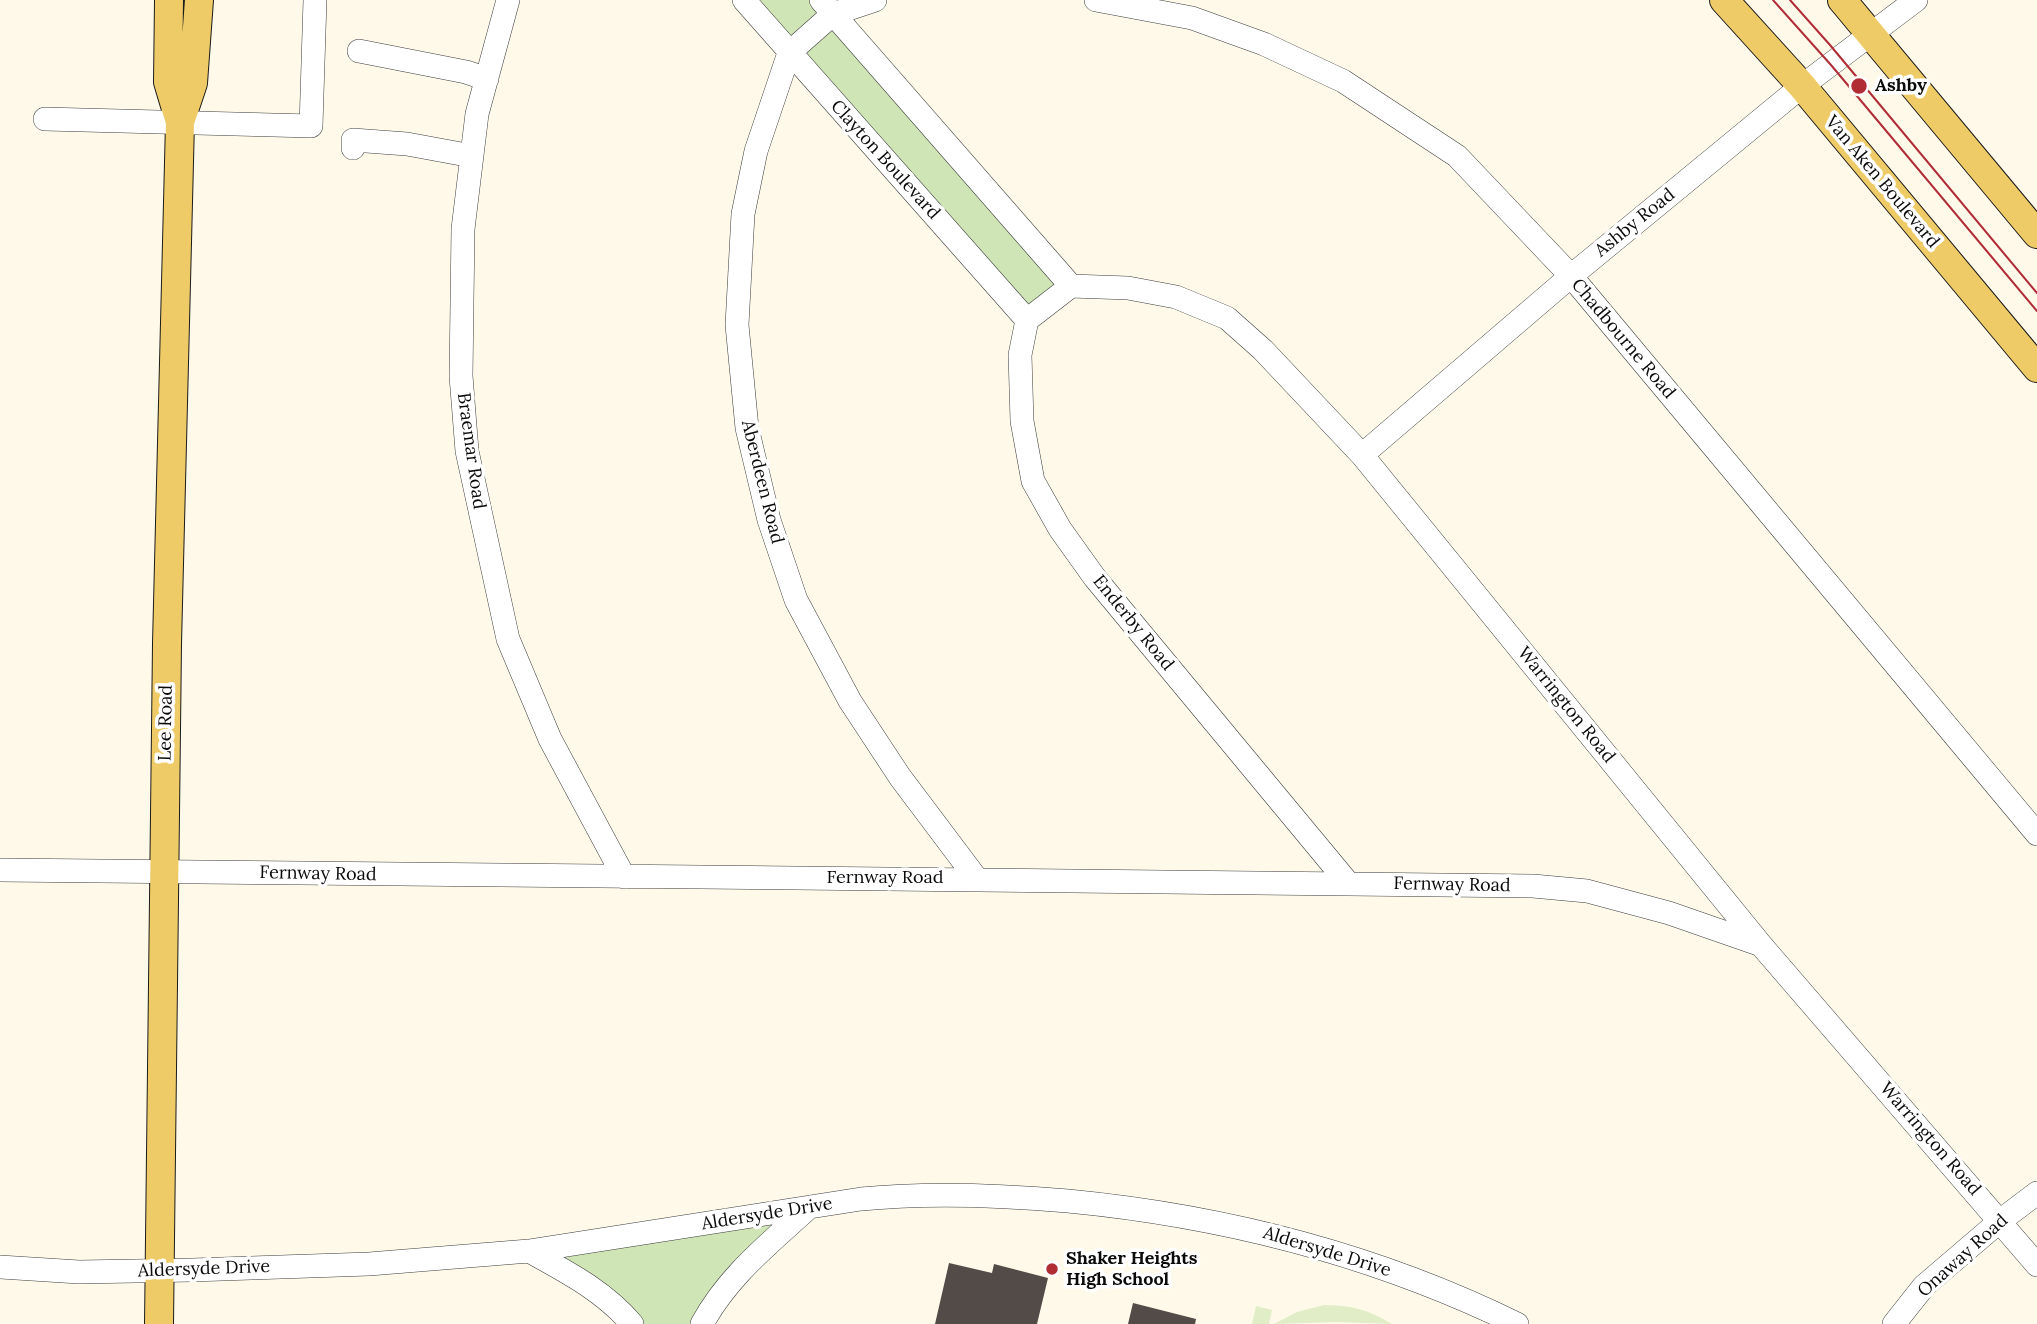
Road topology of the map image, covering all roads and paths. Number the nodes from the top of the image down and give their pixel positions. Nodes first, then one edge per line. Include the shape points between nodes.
1 (169, 0) edge
2 (199, 0) edge
3 (315, 0) edge
4 (508, 0) edge
5 (744, 0) edge
6 (875, 0) edge
7 (1096, 0) edge
8 (1724, 0) edge
9 (1842, 0) edge
10 (1916, 0) edge
11 (827, 7) edge
12 (1872, 34) junction
13 (360, 46) dead end
14 (789, 53) junction
15 (486, 79) junction
16 (1802, 86) junction
17 (45, 119) dead end
18 (180, 122) junction
19 (353, 148) dead end
20 (472, 156) junction
21 (2037, 234) edge
22 (1571, 276) junction
23 (1071, 286) junction
24 (1027, 320) junction
25 (2037, 368) edge
26 (1362, 456) junction
27 (2037, 834) edge
28 (0, 870) edge
29 (165, 872) junction
30 (624, 877) junction
31 (976, 878) junction
32 (1348, 883) junction
33 (1761, 945) junction
34 (2037, 1193) edge
35 (807, 1209) junction
36 (2000, 1220) junction
37 (529, 1251) junction
38 (2037, 1265) edge
39 (0, 1267) edge
40 (160, 1270) junction
41 (159, 1324) edge
42 (632, 1324) edge
43 (702, 1324) edge
44 (1517, 1324) edge
45 (1894, 1324) edge

1 - 18 main road, Lee Road via 168,82
2 - 18 main road, Lee Road via 193,83
3 - 18 street via 311,126
4 - 15 street, Braemar Road
5 - 14 street, Clayton Boulevard
6 - 11 street
7 - 22 street, Chadbourne Road via 1192,18 1264,44 1343,81 1457,156
8 - 16 main road, Van Aken Boulevard
9 - 12 main road
10 - 12 street, Ashby Road
11 - 14 street, Aberdeen Road
11 - 23 street
12 - 16 street, Ashby Road
12 - 21 main road
13 - 15 street
14 - 24 street, Clayton Boulevard
14 - 31 street, Aberdeen Road via 756,150 743,214 737,325 747,429 769,520 796,600 850,701
15 - 20 street, Braemar Road
16 - 22 street, Ashby Road
16 - 25 main road, Van Aken Boulevard
17 - 18 street
18 - 29 main road, Lee Road
19 - 20 street via 353,140
20 - 30 street, Braemar Road via 463,229 461,376 467,452 486,543 508,639 550,739
22 - 26 street, Ashby Road
22 - 27 street, Chadbourne Road
23 - 24 street
23 - 26 street, Warrington Road via 1128,288 1176,297 1227,318
24 - 32 street, Enderby Road via 1020,355 1022,421 1033,481 1060,529 1095,578
26 - 33 street, Warrington Road
28 - 29 street, Fernway Road
29 - 30 street, Fernway Road
29 - 40 main road, Lee Road
30 - 31 street, Fernway Road
31 - 32 street, Fernway Road
32 - 33 street, Fernway Road via 1587,891
33 - 36 street, Warrington Road
34 - 36 street, Onaway Road
35 - 37 street, Aldersyde Drive
35 - 43 street via 747,1262 723,1289
35 - 44 street, Aldersyde Drive via 909,1194 1027,1197 1172,1214 1280,1236 1382,1267
36 - 38 street, Warrington Road
36 - 45 street, Onaway Road via 1924,1286
37 - 40 street, Aldersyde Drive via 369,1264
37 - 42 street via 605,1296
39 - 40 street, Aldersyde Drive via 79,1272
40 - 41 main road, Lee Road

